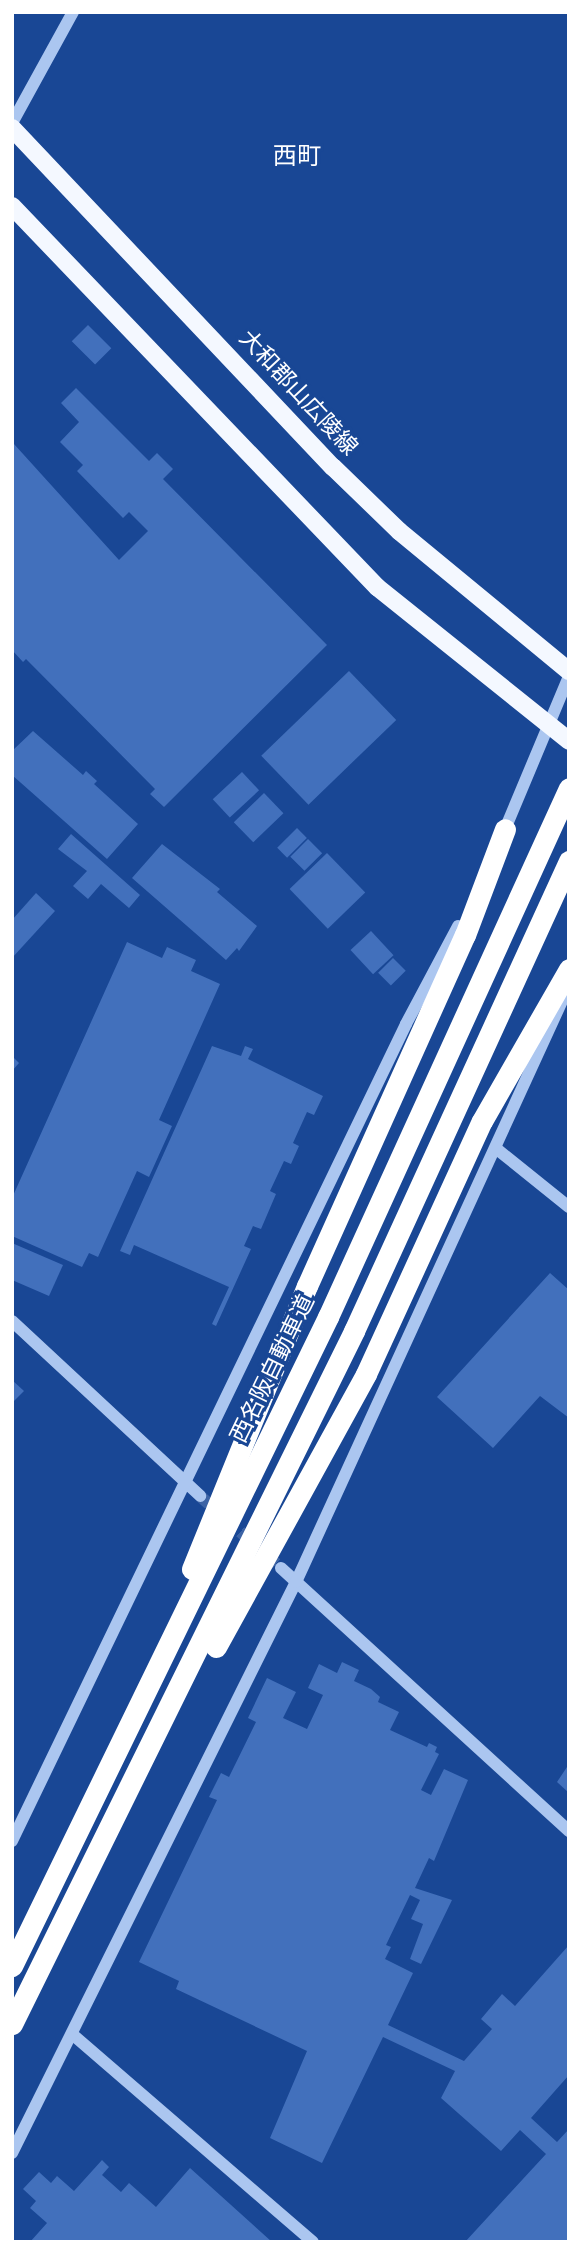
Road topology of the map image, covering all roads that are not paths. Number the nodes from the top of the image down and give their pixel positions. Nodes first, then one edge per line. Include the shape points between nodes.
1 (73, 12) edge
2 (12, 126) edge
3 (12, 206) edge
4 (569, 673) edge
5 (548, 726) junction
6 (569, 741) edge
7 (569, 788) edge
8 (505, 830) junction
9 (569, 860) edge
10 (569, 970) edge
11 (569, 987) edge
12 (498, 1150) junction
13 (569, 1208) edge
14 (12, 1321) edge
15 (187, 1485) junction
16 (200, 1496) tunnel mouth
17 (281, 1568) tunnel mouth
18 (296, 1582) junction
19 (135, 1717) junction
20 (569, 1831) edge
21 (12, 1841) edge
22 (46, 1956) junction
23 (12, 1966) edge
24 (12, 2024) edge
25 (72, 2034) junction
26 (12, 2153) edge
27 (313, 2242) edge

1 - 2 street
2 - 4 main road, 大和郡山広陵線 via 399,531
3 - 5 main road via 377,587
4 - 5 street
5 - 6 main road
5 - 8 street
7 - 19 highway, 西名阪自動車道 via 328,1317
8 - 15 street via 406,1024
8 - 19 highway via 465,935 307,1286
9 - 22 highway via 354,1331
10 - 22 highway via 482,1121 339,1426
11 - 12 street
12 - 13 street
12 - 18 street
14 - 15 street
15 - 16 street
15 - 21 street
17 - 18 street
18 - 20 street
18 - 25 street
19 - 23 highway, 西名阪自動車道
22 - 24 highway
25 - 26 street
25 - 27 street

